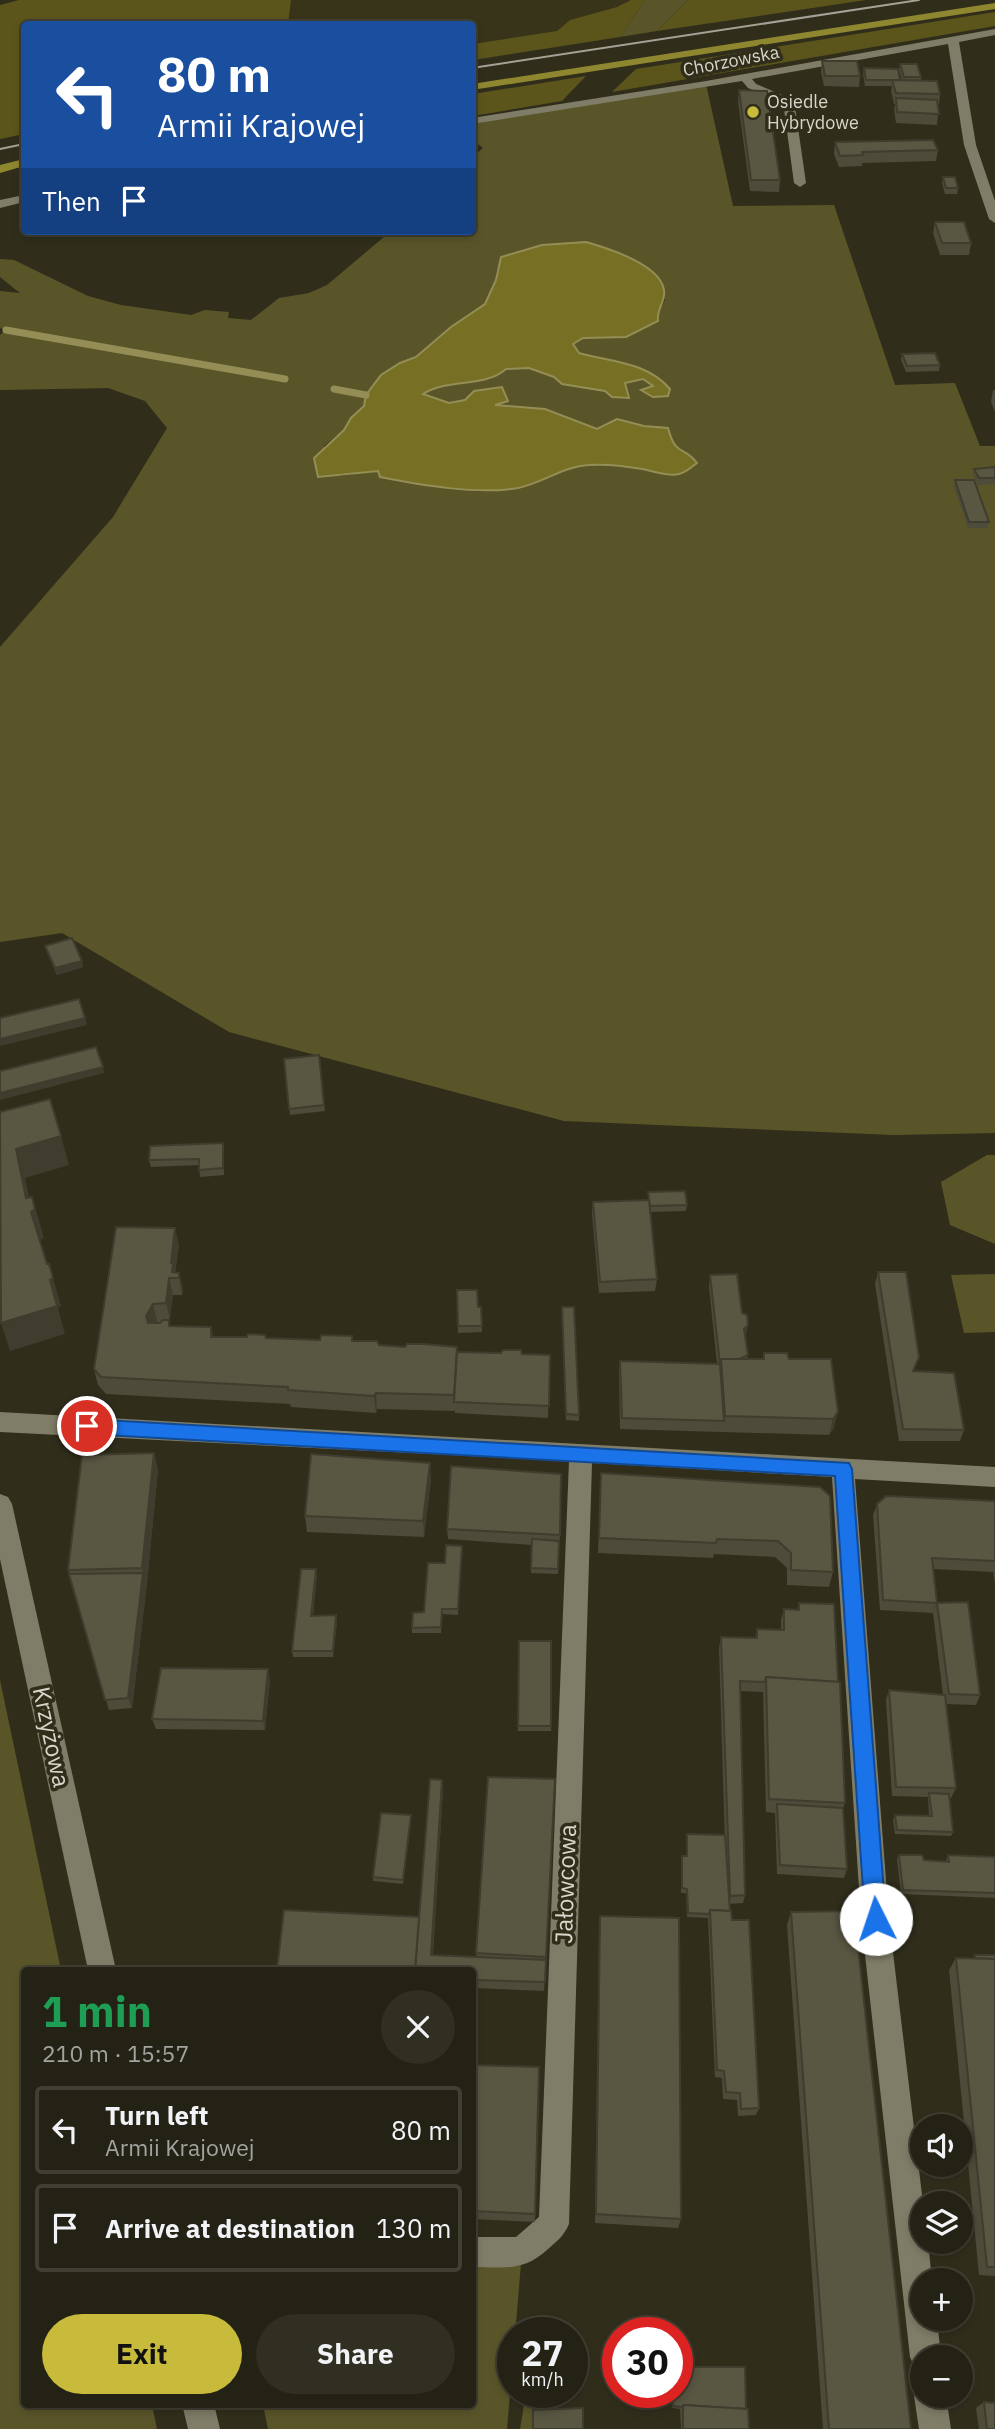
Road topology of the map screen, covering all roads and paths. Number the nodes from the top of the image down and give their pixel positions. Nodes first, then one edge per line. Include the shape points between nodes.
1 (968, 0) edge
2 (995, 6) edge
3 (995, 32) edge
4 (953, 38) junction
5 (476, 74) edge
6 (744, 77) junction
7 (476, 86) edge
8 (476, 120) edge
9 (21, 153) edge
10 (0, 158) edge
11 (21, 164) edge
12 (0, 169) edge
13 (800, 183) dead end
14 (21, 200) edge
15 (0, 204) edge
16 (995, 219) edge
17 (0, 1422) edge
18 (581, 1452) junction
19 (843, 1469) junction
20 (995, 1477) edge
21 (0, 1504) edge
22 (101, 1967) edge
23 (476, 2252) edge
24 (925, 2345) edge
25 (199, 2408) edge
26 (932, 2408) edge
27 (204, 2429) edge
28 (935, 2429) edge

1 - 5 main road, Chorzowska
2 - 7 main road, Chorzowska
3 - 4 street, Chorzowska
4 - 6 street, Chorzowska
4 - 16 street via 970,145
6 - 8 street, Chorzowska
6 - 13 street via 752,86 788,100
9 - 10 main road
11 - 12 main road
14 - 15 street
17 - 18 street
18 - 19 street
18 - 23 street, Jałowcowa via 554,2224 522,2252
19 - 20 street
19 - 24 street via 876,1919
21 - 22 street, Krzyżowa
25 - 27 street
26 - 28 street

